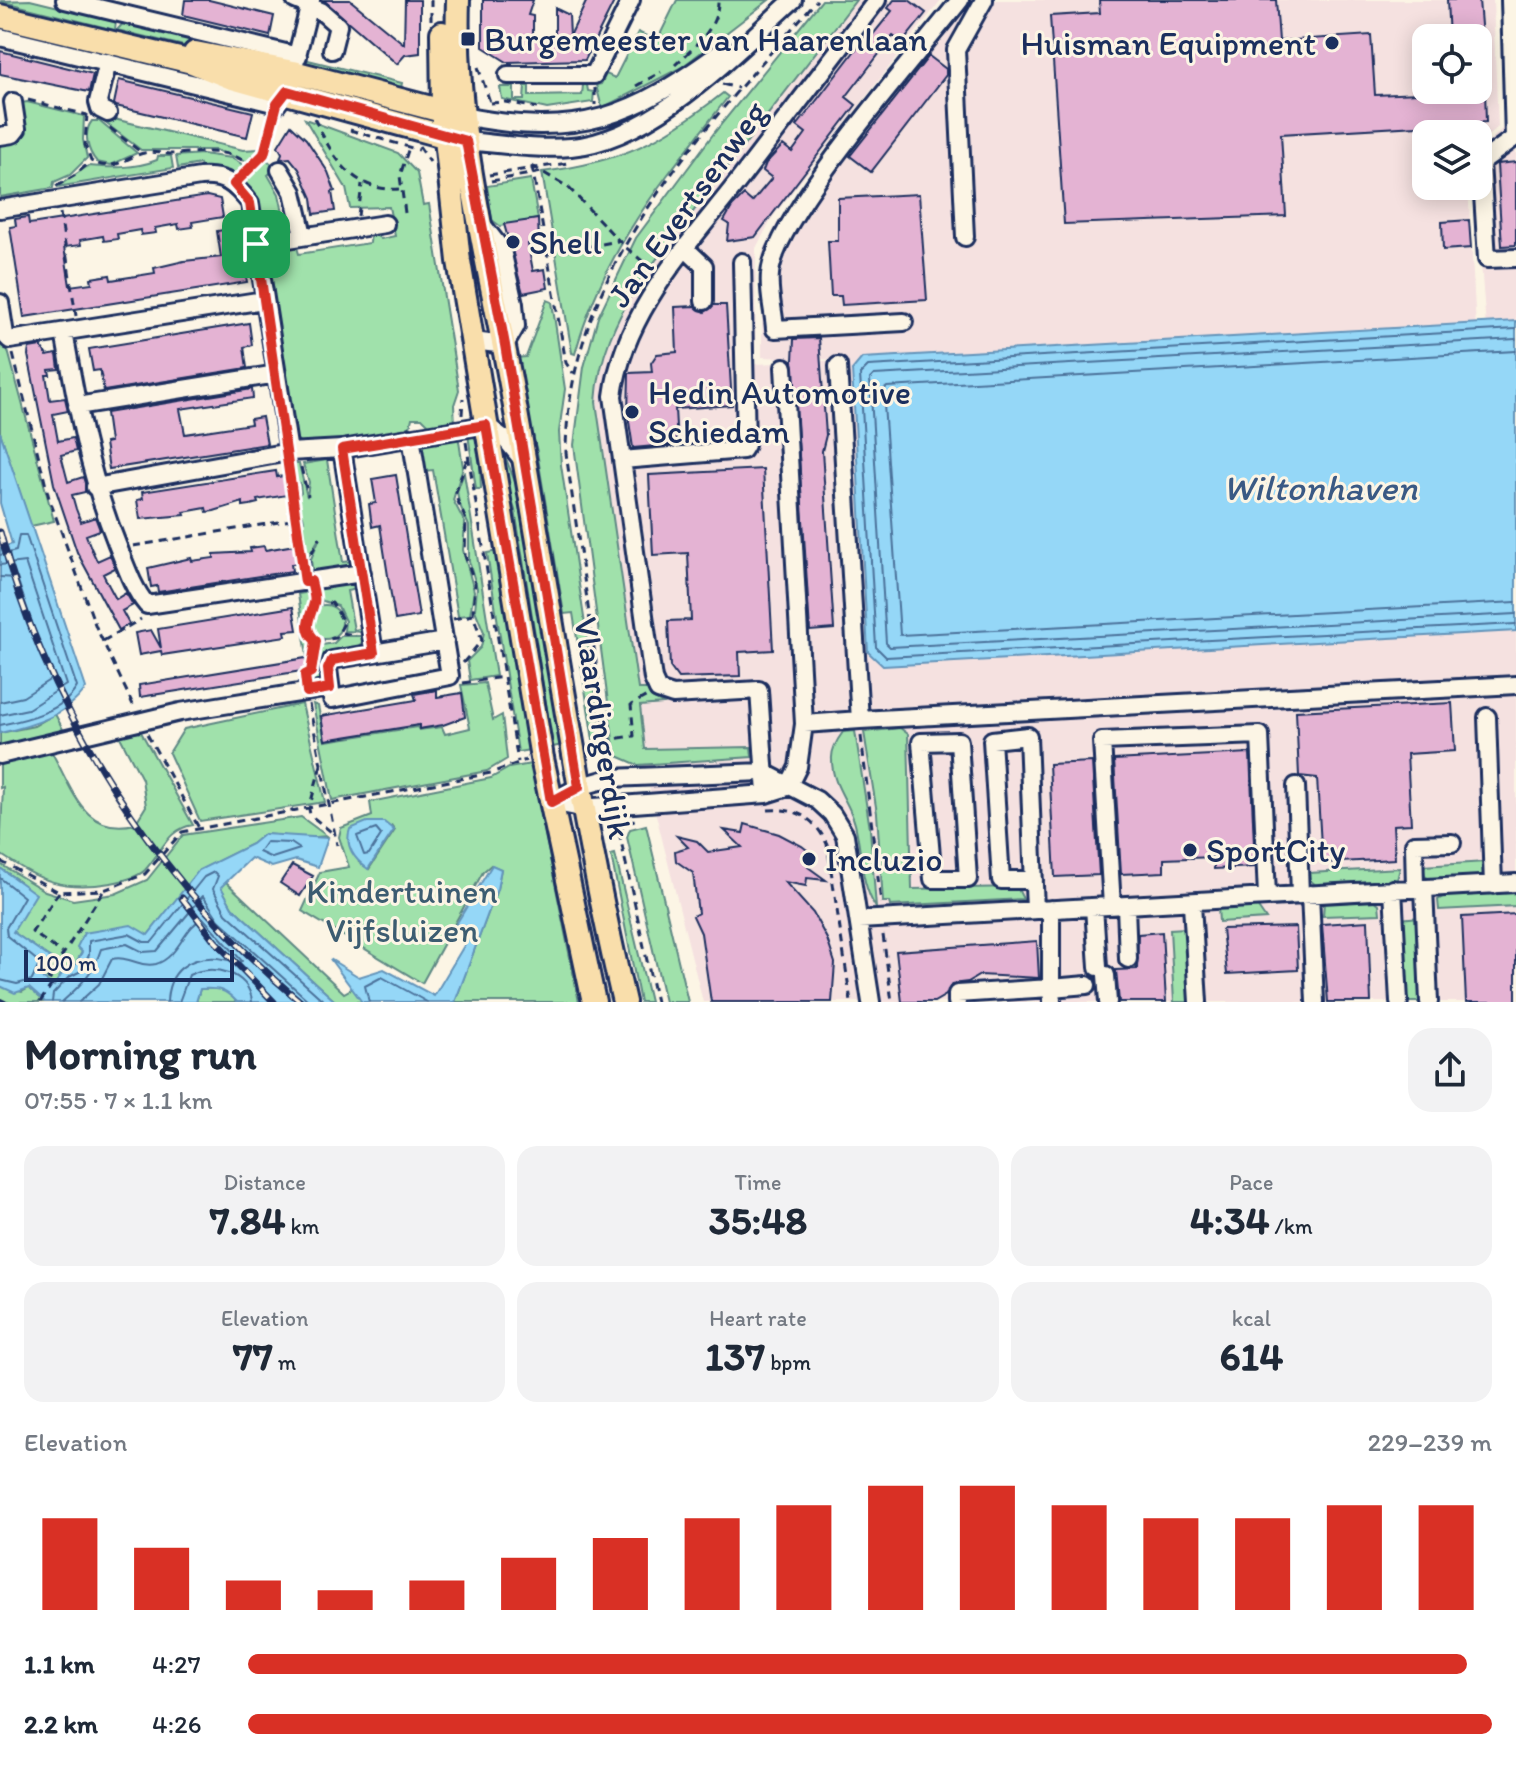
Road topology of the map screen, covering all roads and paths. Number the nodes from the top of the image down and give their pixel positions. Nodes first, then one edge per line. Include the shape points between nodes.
1 (65, 0) edge
2 (443, 0) edge
3 (458, 0) edge
4 (631, 0) edge
5 (718, 0) edge
6 (792, 0) edge
7 (817, 0) edge
8 (877, 0) edge
9 (960, 0) edge
10 (984, 0) edge
11 (1510, 0) edge
12 (305, 2) edge
13 (0, 4) edge
14 (0, 16) edge
15 (0, 37) edge
16 (332, 50) dead end
17 (108, 62) junction
18 (1513, 62) edge
19 (508, 75) dead end
20 (289, 81) junction
21 (486, 90) dead end
22 (624, 93) dead end
23 (90, 101) dead end
24 (13, 102) joint
25 (604, 102) dead end
26 (490, 103) junction
27 (595, 105) dead end
28 (550, 109) dead end
29 (601, 110) dead end
30 (589, 113) dead end
31 (453, 114) junction
32 (87, 115) junction
33 (312, 115) dead end
34 (537, 115) dead end
35 (105, 119) junction
36 (0, 136) edge
37 (456, 139) junction
38 (1515, 139) edge
39 (409, 147) dead end
40 (142, 153) junction
41 (91, 161) junction
42 (249, 166) junction
43 (532, 166) junction
44 (280, 170) dead end
45 (503, 172) dead end
46 (234, 184) junction
47 (362, 184) junction
48 (399, 189) junction
49 (58, 199) junction
50 (0, 209) edge
51 (405, 213) dead end
52 (385, 224) dead end
53 (360, 228) junction
54 (303, 235) junction
55 (965, 237) dead end
56 (621, 243) junction
57 (256, 244) junction
58 (686, 249) junction
59 (547, 254) junction
60 (1516, 258) edge
61 (742, 262) dead end
62 (664, 278) junction
63 (264, 300) junction
64 (704, 301) dead end
65 (0, 303) edge
66 (904, 322) dead end
67 (71, 331) junction
68 (10, 340) junction
69 (473, 341) junction
70 (505, 345) junction
71 (838, 366) dead end
72 (784, 367) dead end
73 (277, 374) junction
74 (574, 374) junction
75 (77, 406) junction
76 (486, 425) junction
77 (411, 437) junction
78 (342, 449) junction
79 (290, 453) junction
80 (468, 456) dead end
81 (622, 460) junction
82 (525, 463) junction
83 (95, 487) junction
84 (308, 496) dead end
85 (303, 518) dead end
86 (295, 519) junction
87 (320, 537) dead end
88 (129, 547) dead end
89 (362, 573) junction
90 (308, 582) junction
91 (314, 603) junction
92 (152, 608) junction
93 (473, 615) junction
94 (441, 621) junction
95 (103, 641) junction
96 (316, 641) junction
97 (445, 641) junction
98 (374, 653) junction
99 (449, 671) junction
100 (504, 677) dead end
101 (1516, 685) edge
102 (330, 688) junction
103 (658, 690) junction
104 (307, 692) junction
105 (1487, 717) dead end
106 (860, 720) junction
107 (140, 721) junction
108 (804, 724) junction
109 (604, 740) junction
110 (921, 742) joint
111 (604, 748) dead end
112 (0, 755) edge
113 (518, 762) dead end
114 (321, 765) junction
115 (763, 772) junction
116 (1296, 786) dead end
117 (788, 787) junction
118 (766, 794) junction
119 (580, 798) junction
120 (551, 802) junction
121 (330, 805) junction
122 (309, 809) junction
123 (754, 811) dead end
124 (638, 819) dead end
125 (199, 828) junction
126 (335, 835) junction
127 (1452, 843) dead end
128 (337, 845) dead end
129 (0, 861) edge
130 (1034, 880) junction
131 (1516, 883) edge
132 (1493, 885) junction
133 (1420, 888) junction
134 (1393, 889) junction
135 (104, 890) junction
136 (59, 892) junction
137 (1305, 894) junction
138 (1267, 896) junction
139 (1192, 904) junction
140 (1119, 906) junction
141 (1094, 907) junction
142 (1043, 910) junction
143 (882, 918) junction
144 (859, 920) junction
145 (62, 953) junction
146 (1128, 959) dead end
147 (1087, 985) dead end
148 (1051, 995) edge
149 (0, 999) edge
150 (41, 1001) edge
151 (6, 1002) edge
152 (594, 1002) edge
153 (624, 1002) edge
154 (656, 1002) edge
155 (851, 1002) edge
156 (871, 1002) edge
157 (892, 1002) edge
158 (957, 1002) edge
159 (1108, 1002) edge
160 (1198, 1002) edge
161 (1315, 1002) edge
162 (1399, 1002) edge
163 (1429, 1002) edge

1 - 20 street
2 - 31 main road
3 - 31 main road
4 - 19 street via 594,75
5 - 22 path via 716,17 703,38 673,66
6 - 31 street via 690,74 642,102 594,121 565,127 511,126
6 - 37 street via 710,75 652,117 605,141 539,148
7 - 56 path, Vlaardingerdijk via 740,89
8 - 58 street, Jan Evertsenweg
9 - 66 street via 789,223 770,274 775,329
10 - 55 street via 956,50
11 - 18 street
12 - 16 street via 338,26
12 - 20 street
13 - 20 main road
14 - 20 main road via 192,62 232,78
15 - 17 street
17 - 20 street
17 - 35 street via 98,102
18 - 38 street
20 - 31 main road
20 - 37 main road
20 - 42 path via 264,154
21 - 26 path
23 - 32 path
24 - 32 path via 27,100
24 - 36 street via 17,129
25 - 27 path
26 - 28 path
26 - 34 path
29 - 30 path
31 - 37 main road, Vlaardingerdijk
32 - 35 path
32 - 41 path via 85,145
33 - 47 path via 340,165
35 - 40 path
37 - 69 main road, Vlaardingerdijk via 459,261
37 - 70 main road, Vlaardingerdijk via 480,222
38 - 60 street via 1481,162 1487,259
39 - 48 path
40 - 41 path via 113,167
40 - 42 path via 222,154
41 - 49 path via 56,184
42 - 46 path
43 - 45 path
43 - 56 path via 568,187
43 - 59 path, Vlaardingerdijk
44 - 54 street via 293,192
46 - 49 street via 200,177
46 - 57 street via 250,203
47 - 48 path
47 - 53 path
48 - 51 path
49 - 50 street
49 - 67 path
52 - 53 street
53 - 54 street
54 - 57 street
56 - 59 path
56 - 62 path
56 - 74 path, Vlaardingerdijk via 588,322
57 - 63 street
58 - 62 street, Jan Evertsenweg
58 - 64 street via 704,266
59 - 74 path, Vlaardingerdijk via 566,363
61 - 81 street via 743,450
62 - 81 street, Jan Evertsenweg via 632,328 616,377 613,396
63 - 67 street
63 - 73 street
65 - 68 street
67 - 68 street
67 - 75 street
68 - 95 path via 49,498
69 - 70 street
69 - 76 main road, Vlaardingerdijk
70 - 82 main road, Vlaardingerdijk
71 - 106 street
72 - 108 street
73 - 75 street
73 - 79 street
74 - 109 path, Vlaardingerdijk via 566,453
75 - 83 street
76 - 77 street
76 - 82 street
76 - 120 main road, Vlaardingerdijk
77 - 78 street
77 - 94 street
78 - 79 street
78 - 89 street
79 - 83 street
79 - 84 path
79 - 86 path
80 - 93 path via 455,495 466,520
81 - 103 street, Jan Evertsenweg
82 - 119 main road, Vlaardingerdijk
83 - 92 street via 140,596
85 - 86 path
86 - 88 path
86 - 90 path
87 - 90 path via 309,558
89 - 90 street
89 - 98 street
90 - 91 path
90 - 92 street
91 - 96 path via 307,620
91 - 96 path via 332,603 344,623 336,638
92 - 95 path
93 - 94 path
93 - 99 path via 482,633 480,645
94 - 97 street
95 - 107 path
96 - 104 path via 311,672 305,675
97 - 98 street
97 - 99 street
98 - 102 street via 332,660
99 - 100 path via 461,683
99 - 102 street via 332,699
101 - 106 street
102 - 104 street
103 - 109 path via 631,705 634,736
103 - 115 street via 673,695 759,690
104 - 107 street
104 - 114 path
105 - 132 street
106 - 108 street
106 - 143 path
107 - 112 street
107 - 125 path
108 - 117 street via 798,767
109 - 111 path, Vlaardingerdijk
110 - 110 street via 933,879 968,879 959,741
113 - 121 path via 491,773
114 - 121 path
114 - 122 path
115 - 117 street
115 - 118 street
115 - 119 street via 610,778
116 - 137 street
117 - 118 street
117 - 144 street via 817,800 845,835
118 - 119 street
119 - 120 street
119 - 153 main road, Vlaardingerdijk
120 - 152 main road, Vlaardingerdijk
121 - 122 path
121 - 126 path
122 - 125 path
122 - 126 path
123 - 155 path via 794,810 819,827 831,866
124 - 154 path, Vlaardingerdijk via 618,833
125 - 135 path via 176,834 145,874
126 - 128 path
127 - 133 street via 1414,844
129 - 136 path
130 - 130 street via 1028,736 992,740 1001,880
130 - 142 street
131 - 132 street
132 - 133 street
133 - 134 street
133 - 163 street
134 - 137 street
134 - 162 street
135 - 136 path
135 - 145 path
136 - 145 path via 32,932
137 - 138 street
137 - 161 street
138 - 139 street
138 - 140 street via 1260,735 1102,741
139 - 140 street
139 - 160 street
140 - 141 street
140 - 146 street
141 - 142 street
141 - 159 street
142 - 143 street
142 - 148 street
143 - 144 street
143 - 157 path
144 - 156 street
145 - 150 path
147 - 148 street
148 - 158 street via 957,994
149 - 151 path

